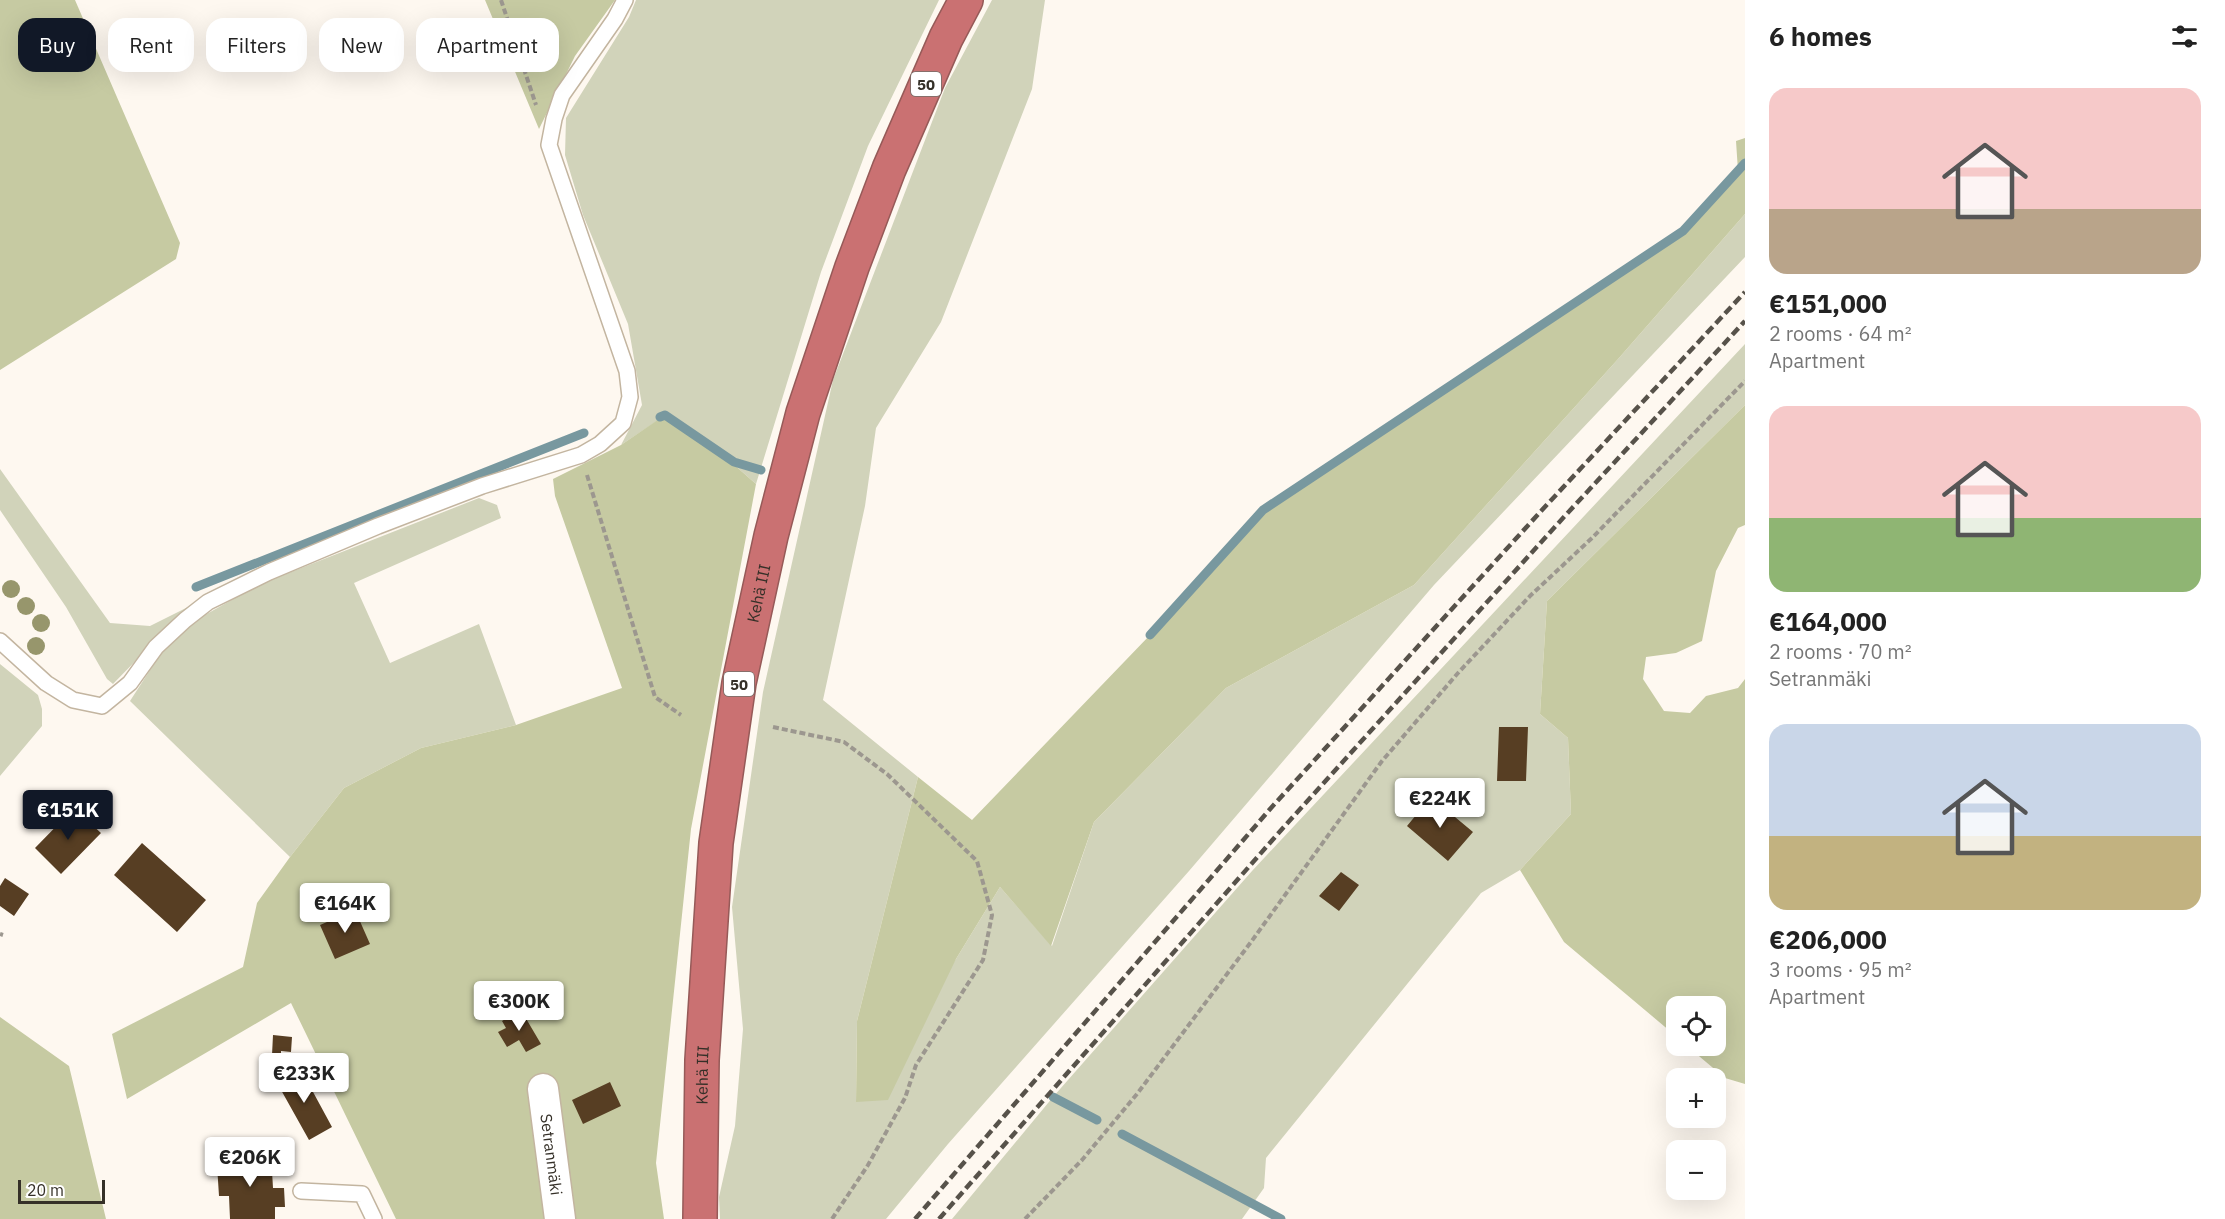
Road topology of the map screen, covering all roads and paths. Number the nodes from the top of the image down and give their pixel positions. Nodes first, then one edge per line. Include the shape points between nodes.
1 (501, 0) edge
2 (625, 0) edge
3 (966, 0) edge
4 (549, 145) junction
5 (1745, 381) edge
6 (581, 455) junction
7 (0, 641) edge
8 (681, 715) dead end
9 (773, 727) dead end
10 (543, 1089) dead end
11 (301, 1191) dead end
12 (374, 1219) edge
13 (560, 1219) edge
14 (700, 1219) edge
15 (832, 1219) edge
16 (1025, 1219) edge

1 - 4 path
2 - 4 lane via 562,95
3 - 14 highway, Kehä III / 50 via 889,169 852,267 803,413 771,536 739,683 716,843 702,1060
4 - 6 lane via 627,371 630,397 623,423
5 - 16 path via 1530,596 1390,752 1137,1094 1082,1160
6 - 7 lane via 482,486 378,526 208,602 156,647 130,683 102,705 73,700 46,683
6 - 8 path via 655,697
9 - 15 path via 844,742 887,774 977,861 992,915 983,960 916,1065 905,1098
10 - 13 street, Setranmäki
11 - 12 lane via 362,1194

